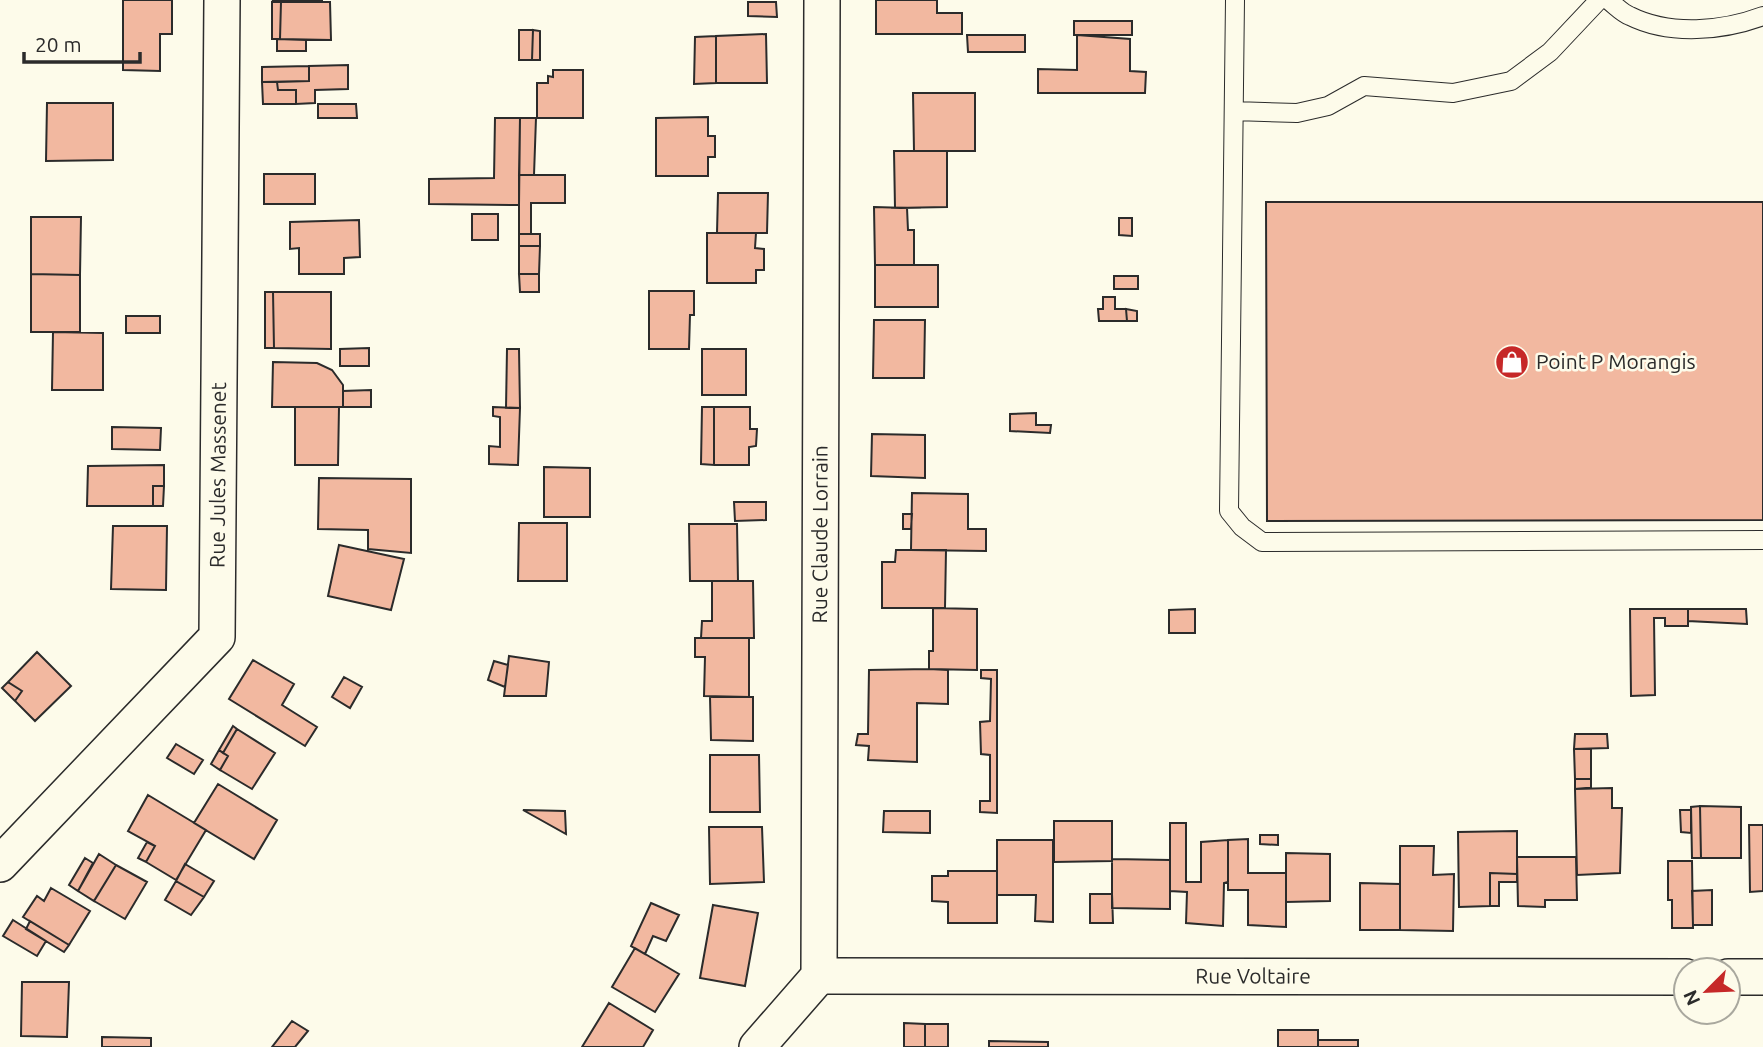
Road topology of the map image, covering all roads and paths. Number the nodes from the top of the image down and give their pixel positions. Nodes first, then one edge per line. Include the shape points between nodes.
1 (222, 0) edge
2 (822, 0) edge
3 (1235, 0) edge
4 (1599, 0) edge
5 (1608, 0) edge
6 (1763, 16) edge
7 (1234, 111) junction
8 (1763, 540) edge
9 (0, 864) edge
10 (819, 976) junction
11 (1672, 977) edge
12 (1742, 977) edge
13 (1763, 977) edge
14 (757, 1047) edge

1 - 9 street, Rue Jules Massenet via 217,637
2 - 10 street, Rue Claude Lorrain
3 - 7 lane
4 - 7 lane via 1550,52 1511,81 1453,93 1364,86 1328,106 1297,113
5 - 6 lane via 1630,16 1678,29 1737,26
7 - 8 lane via 1229,511 1242,527 1262,542
10 - 11 street, Rue Voltaire
10 - 14 street
12 - 13 street

